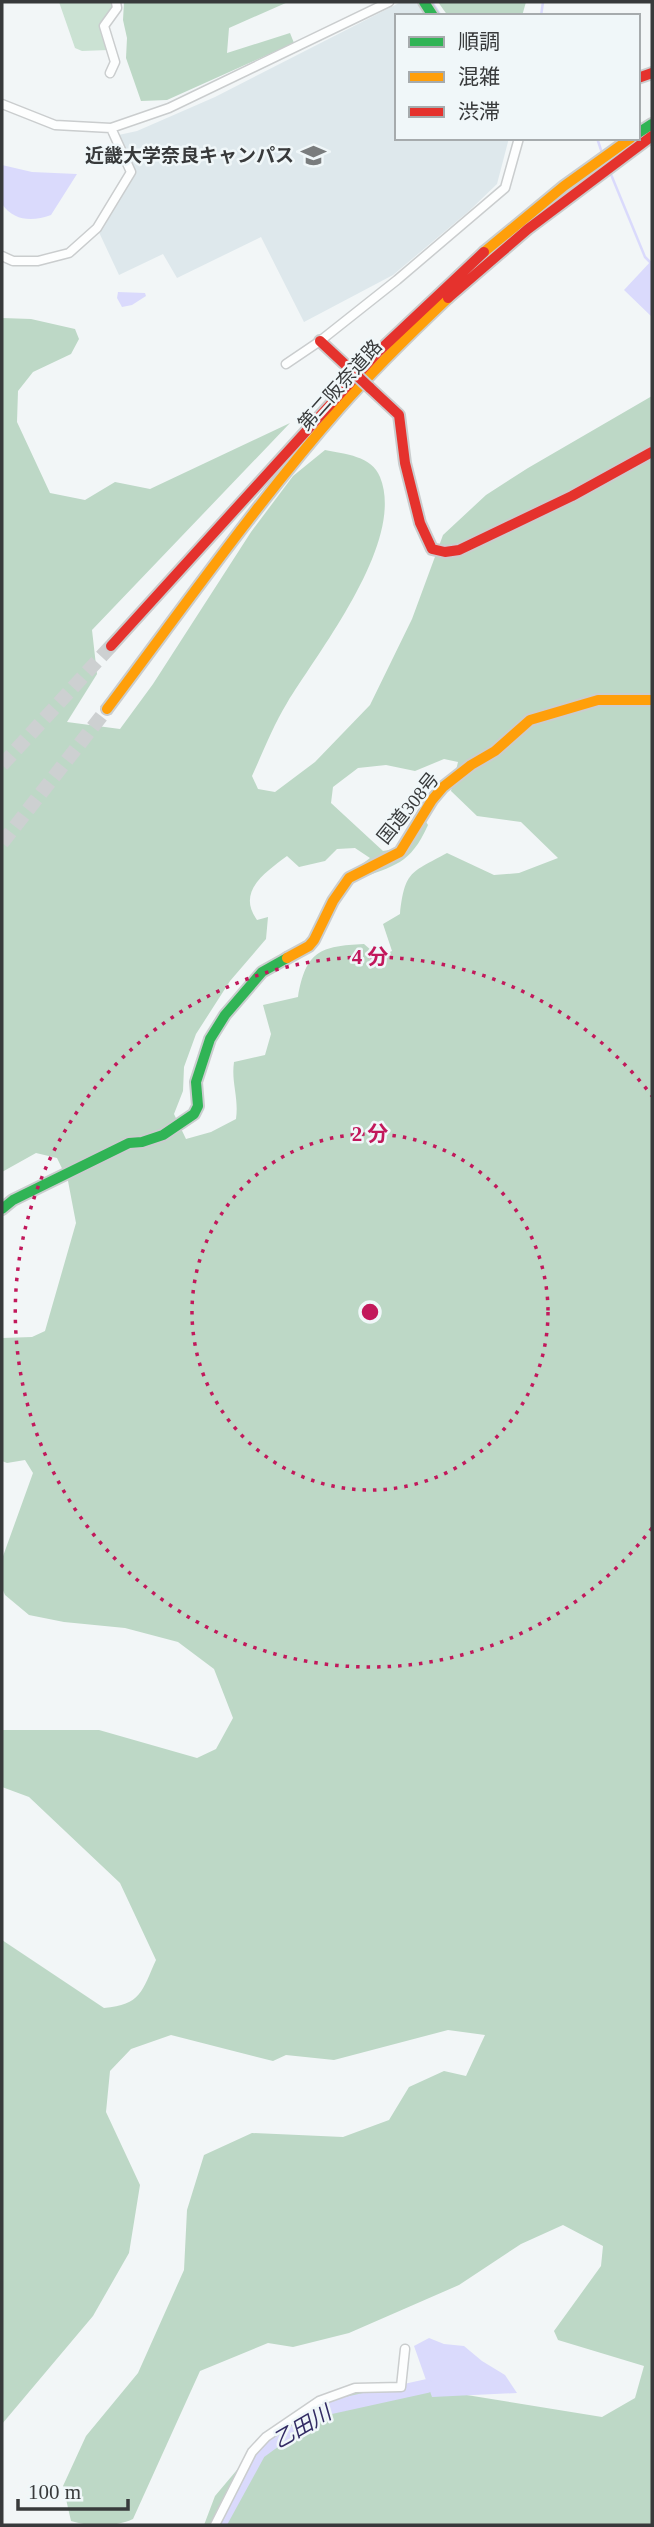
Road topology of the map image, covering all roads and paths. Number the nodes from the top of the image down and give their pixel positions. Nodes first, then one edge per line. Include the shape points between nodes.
1 (116, 2) edge
2 (389, 2) edge
3 (110, 73) dead end
4 (2, 104) edge
5 (111, 128) junction
6 (652, 136) edge
7 (518, 140) edge
8 (628, 140) edge
9 (2, 256) edge
10 (320, 341) junction
11 (286, 364) dead end
12 (652, 452) edge
13 (111, 646) tunnel mouth
14 (652, 700) edge
15 (107, 709) tunnel mouth
16 (2, 1209) edge
17 (405, 2349) dead end
18 (215, 2525) edge

1 - 3 street via 117,8 104,26 115,62
2 - 5 street via 169,108
4 - 5 street via 55,125
5 - 9 street via 131,172 97,228 69,253 38,261
6 - 15 main road, 第二阪奈道路 via 533,224 387,357 269,493
7 - 10 street via 505,188
8 - 13 main road, 第二阪奈道路 via 527,216 430,300
10 - 11 street
10 - 12 main road, bridge via 398,415 420,523 432,549 449,553 472,544
14 - 16 main road, 国道308号 via 598,700 539,716 457,775 432,800 400,852 344,883 309,946 269,966 225,1015 210,1038 199,1073 194,1114 163,1135 129,1143
17 - 18 street via 401,2387 355,2388 319,2401 266,2437 252,2452

